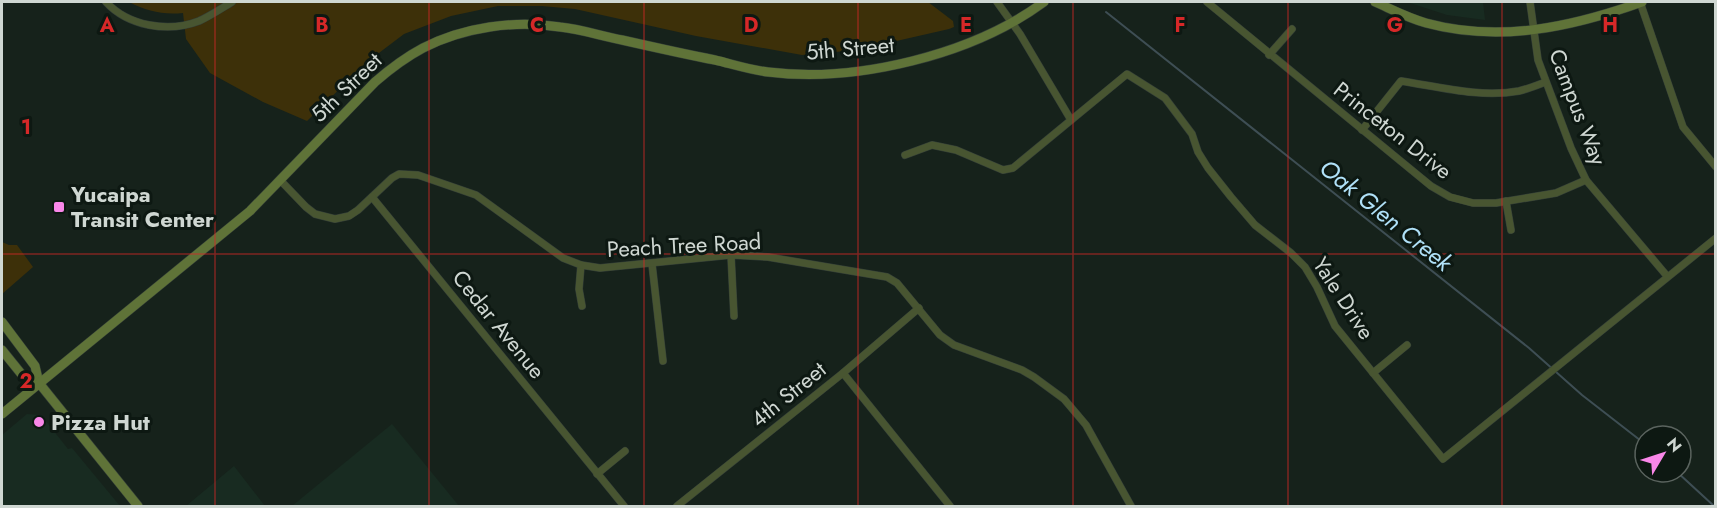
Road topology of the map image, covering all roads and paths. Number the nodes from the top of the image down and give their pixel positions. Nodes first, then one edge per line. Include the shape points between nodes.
1 (106, 2) edge
2 (232, 2) edge
3 (997, 2) edge
4 (1044, 2) edge
5 (1207, 2) edge
6 (1375, 2) edge
7 (1530, 2) edge
8 (1641, 2) edge
9 (1011, 21) junction
10 (1292, 30) dead end
11 (1533, 30) junction
12 (1269, 55) junction
13 (1546, 82) junction
14 (1071, 120) junction
15 (1362, 130) junction
16 (905, 155) dead end
17 (1716, 167) edge
18 (1586, 180) junction
19 (280, 181) junction
20 (372, 197) junction
21 (1506, 201) junction
22 (1511, 230) dead end
23 (1716, 238) edge
24 (731, 255) junction
25 (652, 264) junction
26 (581, 265) junction
27 (1667, 276) junction
28 (582, 306) dead end
29 (919, 308) junction
30 (734, 316) dead end
31 (2, 322) edge
32 (1407, 345) dead end
33 (2, 350) edge
34 (663, 361) dead end
35 (843, 373) junction
36 (1373, 373) junction
37 (39, 383) junction
38 (2, 414) edge
39 (625, 451) dead end
40 (597, 474) junction
41 (682, 505) edge
42 (138, 507) edge
43 (624, 507) edge
44 (950, 507) edge
45 (1131, 507) edge

1 - 2 street via 130,20 153,26 199,21
3 - 9 street
4 - 9 main road, 5th Street
5 - 12 street, Princeton Drive
6 - 11 main road via 1426,23 1502,33
7 - 11 street, Campus Way
8 - 11 main road via 1604,15
8 - 17 street via 1683,127
9 - 14 street
9 - 19 main road, 5th Street via 943,52 902,64 819,74 768,72 560,27 522,24 471,31 423,48 393,67 352,104
10 - 12 street
11 - 13 street, Campus Way
12 - 15 street, Princeton Drive
13 - 15 street via 1521,91 1475,93 1401,81
13 - 18 street, Campus Way
14 - 16 street, Yale Drive via 1013,168 1003,170 956,150 932,146
14 - 36 street, Yale Drive via 1126,74 1165,98 1192,134 1208,168 1231,197 1255,225 1305,267 1335,326
15 - 21 street, Princeton Drive via 1450,197 1473,203
18 - 21 street, Princeton Drive via 1556,193
18 - 27 street, Campus Way
19 - 20 street, Peach Tree Road via 315,214 335,219 349,216
19 - 37 main road, 5th Street via 250,211
20 - 26 street, Peach Tree Road via 399,174 418,175 476,195 563,258
20 - 40 street, Cedar Avenue
21 - 22 street
23 - 27 street, Yale Drive
24 - 25 street, Peach Tree Road
24 - 29 street, Peach Tree Road via 768,257 887,277
24 - 30 street
25 - 26 street, Peach Tree Road via 600,268
25 - 34 street
26 - 28 street, Peach Tree Road
27 - 36 street, Yale Drive via 1443,459
29 - 35 street, 4th Street
29 - 45 street, Peach Tree Road via 940,335 954,345 1034,376 1064,399 1086,425
31 - 37 main road via 35,366
32 - 36 street
33 - 37 main road via 23,376
35 - 41 street, 4th Street
35 - 44 street
37 - 38 main road, 5th Street
37 - 42 main road
39 - 40 street
40 - 43 street, Cedar Avenue

